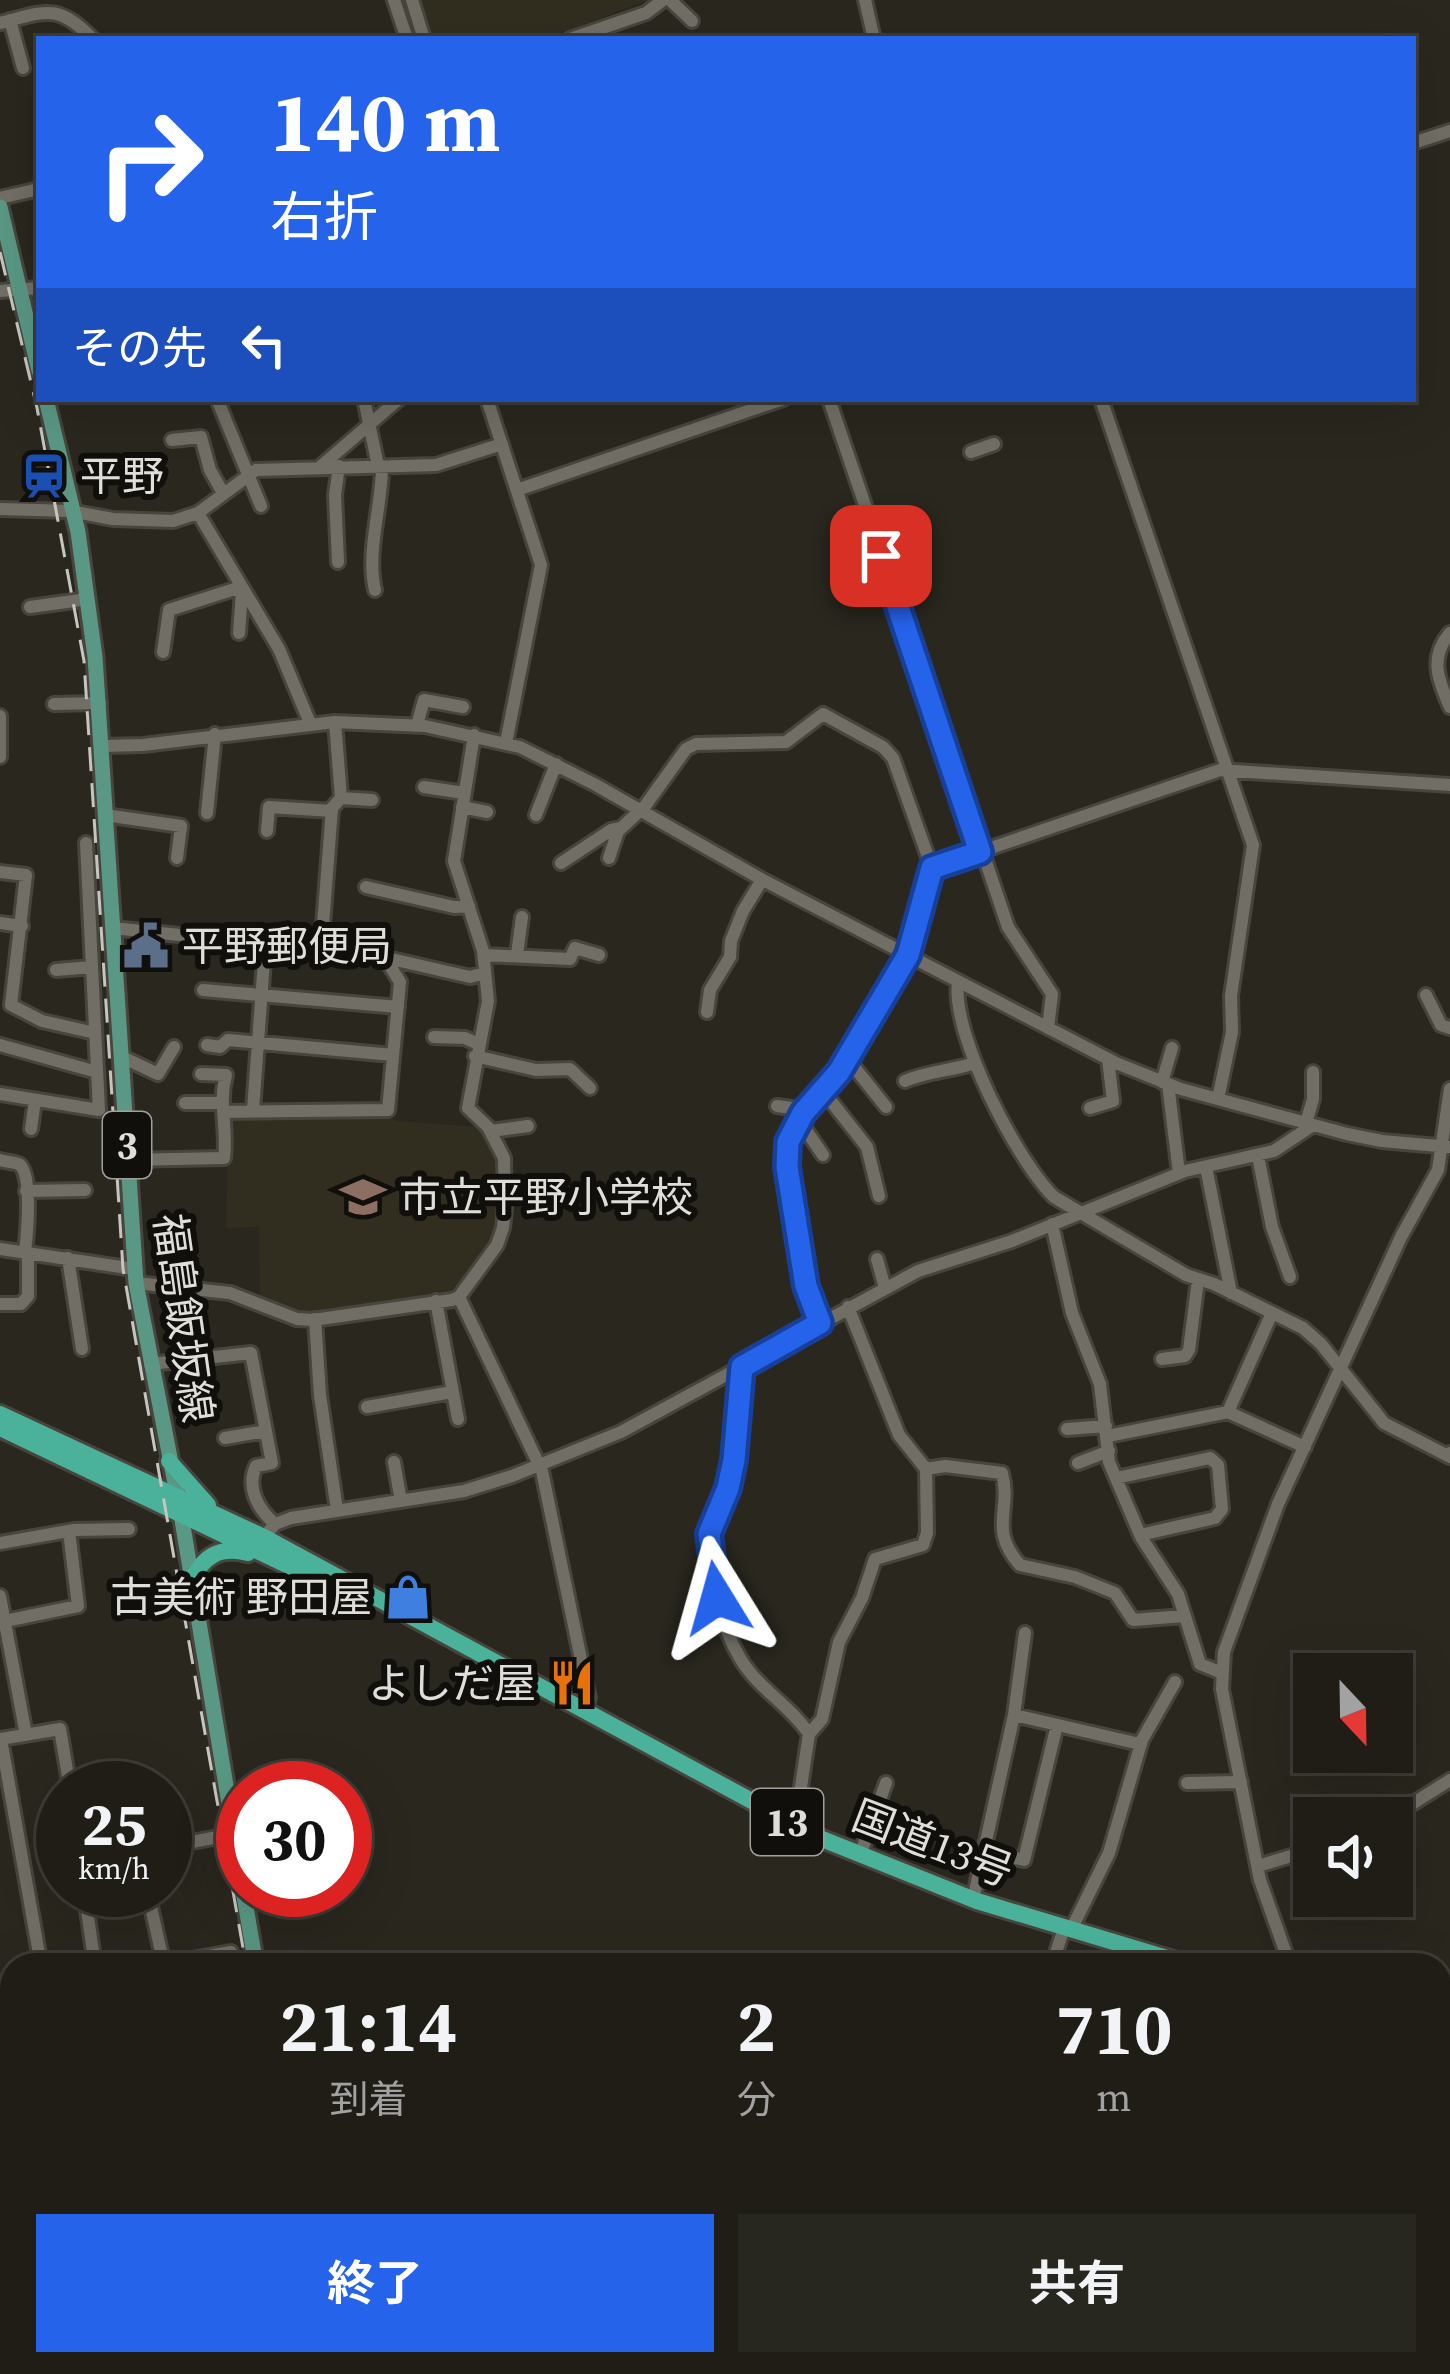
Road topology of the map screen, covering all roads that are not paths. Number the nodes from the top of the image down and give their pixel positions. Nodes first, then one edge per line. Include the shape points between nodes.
1 (394, 0) edge
2 (412, 0) edge
3 (666, 0) edge
4 (865, 0) edge
5 (692, 21) dead end
6 (5, 22) edge
7 (90, 36) edge
8 (406, 36) edge
9 (423, 36) edge
10 (579, 36) edge
11 (873, 36) edge
12 (23, 68) dead end
13 (1450, 131) edge
14 (1416, 142) edge
15 (36, 190) edge
16 (0, 202) edge
17 (20, 287) junction
18 (36, 288) edge
19 (0, 291) edge
20 (36, 358) edge
21 (47, 402) edge
22 (218, 402) edge
23 (365, 402) edge
24 (396, 402) edge
25 (488, 402) edge
26 (774, 402) edge
27 (830, 402) edge
28 (1102, 402) edge
29 (370, 424) junction
30 (172, 440) dead end
31 (502, 444) junction
32 (994, 444) dead end
33 (971, 452) dead end
34 (339, 466) junction
35 (380, 466) junction
36 (320, 467) junction
37 (250, 472) junction
38 (517, 490) junction
39 (223, 493) junction
40 (261, 506) dead end
41 (0, 509) edge
42 (70, 511) junction
43 (198, 513) junction
44 (338, 562) dead end
45 (242, 588) junction
46 (375, 590) dead end
47 (88, 599) junction
48 (30, 607) dead end
49 (239, 633) dead end
50 (1450, 633) edge
51 (163, 652) dead end
52 (54, 704) dead end
53 (100, 704) junction
54 (1450, 706) edge
55 (463, 707) dead end
56 (0, 716) edge
57 (335, 722) junction
58 (310, 723) junction
59 (417, 725) junction
60 (215, 734) junction
61 (474, 735) junction
62 (506, 743) junction
63 (103, 746) junction
64 (0, 757) edge
65 (556, 764) junction
66 (1228, 769) junction
67 (1450, 785) edge
68 (424, 787) dead end
69 (341, 798) junction
70 (372, 800) dead end
71 (463, 800) junction
72 (332, 811) junction
73 (640, 811) junction
74 (487, 812) dead end
75 (207, 813) dead end
76 (536, 814) dead end
77 (105, 815) junction
78 (621, 828) junction
79 (267, 831) dead end
80 (86, 843) dead end
81 (980, 852) junction
82 (177, 858) dead end
83 (609, 858) dead end
84 (562, 862) dead end
85 (932, 868) junction
86 (0, 872) edge
87 (763, 880) junction
88 (366, 887) dead end
89 (469, 906) junction
90 (522, 917) dead end
91 (0, 923) edge
92 (22, 926) junction
93 (113, 928) junction
94 (265, 946) junction
95 (321, 951) junction
96 (518, 954) junction
97 (484, 955) junction
98 (599, 955) dead end
99 (908, 955) junction
100 (386, 958) junction
101 (92, 968) junction
102 (56, 970) dead end
103 (485, 973) junction
104 (7, 980) edge
105 (958, 982) junction
106 (203, 990) dead end
107 (262, 995) junction
108 (1426, 995) dead end
109 (398, 1006) junction
110 (707, 1012) dead end
111 (1048, 1028) junction
112 (1450, 1028) edge
113 (95, 1033) junction
114 (434, 1036) dead end
115 (259, 1043) junction
116 (0, 1045) edge
117 (207, 1045) dead end
118 (174, 1047) dead end
119 (1172, 1048) dead end
120 (476, 1050) junction
121 (393, 1055) junction
122 (122, 1057) junction
123 (847, 1058) junction
124 (1108, 1059) junction
125 (975, 1063) junction
126 (98, 1072) junction
127 (1312, 1072) dead end
128 (200, 1075) dead end
129 (905, 1081) dead end
130 (1165, 1083) junction
131 (590, 1088) dead end
132 (1450, 1089) edge
133 (823, 1091) junction
134 (0, 1094) edge
135 (1218, 1099) junction
136 (35, 1100) junction
137 (185, 1103) dead end
138 (777, 1106) dead end
139 (221, 1107) junction
140 (886, 1108) dead end
141 (1090, 1108) dead end
142 (253, 1110) junction
143 (802, 1115) junction
144 (1310, 1124) junction
145 (529, 1126) dead end
146 (31, 1129) dead end
147 (490, 1131) junction
148 (1446, 1147) edge
149 (824, 1155) dead end
150 (1258, 1156) junction
151 (0, 1160) edge
152 (128, 1160) junction
153 (1206, 1167) junction
154 (1179, 1174) junction
155 (85, 1190) dead end
156 (26, 1191) junction
157 (879, 1196) dead end
158 (1077, 1214) junction
159 (1052, 1224) junction
160 (0, 1249) edge
161 (27, 1252) junction
162 (68, 1258) junction
163 (878, 1259) dead end
164 (135, 1276) junction
165 (1290, 1277) dead end
166 (1198, 1280) junction
167 (884, 1288) junction
168 (1232, 1293) junction
169 (459, 1297) junction
170 (436, 1301) junction
171 (0, 1304) edge
172 (848, 1307) junction
173 (1272, 1313) junction
174 (315, 1319) junction
175 (820, 1323) junction
176 (82, 1349) dead end
177 (1162, 1359) dead end
178 (150, 1364) junction
179 (1340, 1366) junction
180 (742, 1367) junction
181 (452, 1393) junction
182 (368, 1407) dead end
183 (1228, 1412) junction
184 (0, 1414) edge
185 (458, 1419) dead end
186 (0, 1427) edge
187 (1066, 1429) dead end
188 (266, 1431) junction
189 (1107, 1431) junction
190 (225, 1438) dead end
191 (1305, 1447) junction
192 (1109, 1451) junction
193 (1450, 1454) edge
194 (169, 1461) junction
195 (394, 1462) dead end
196 (1078, 1463) dead end
197 (541, 1465) junction
198 (926, 1468) junction
199 (1115, 1478) junction
200 (400, 1501) junction
201 (180, 1505) junction
202 (337, 1510) junction
203 (219, 1516) junction
204 (129, 1529) dead end
205 (69, 1531) junction
206 (269, 1531) junction
207 (1140, 1535) junction
208 (0, 1543) edge
209 (191, 1582) junction
210 (338, 1590) junction
211 (0, 1596) edge
212 (1184, 1616) junction
213 (410, 1619) junction
214 (4, 1621) junction
215 (1025, 1633) dead end
216 (1222, 1673) junction
217 (1175, 1682) dead end
218 (584, 1711) junction
219 (1014, 1715) junction
220 (1057, 1725) junction
221 (809, 1734) junction
222 (26, 1735) junction
223 (1, 1739) edge
224 (1140, 1744) junction
225 (65, 1761) edge
226 (222, 1761) edge
227 (1450, 1780) edge
228 (1241, 1782) junction
229 (886, 1783) dead end
230 (1187, 1784) dead end
231 (1413, 1803) edge
232 (795, 1826) junction
233 (16, 1827) junction
234 (0, 1829) edge
235 (984, 1851) junction
236 (860, 1855) junction
237 (1293, 1855) edge
238 (1258, 1866) junction
239 (973, 1900) junction
240 (87, 1917) edge
241 (153, 1917) edge
242 (248, 1917) edge
243 (1068, 1929) junction
244 (38, 1953) edge
245 (93, 1953) edge
246 (162, 1953) edge
247 (254, 1953) edge
248 (1057, 1953) edge
249 (1128, 1953) edge
250 (1286, 1953) edge

1 - 8 street
2 - 9 street
3 - 5 street
3 - 10 street
4 - 11 street
6 - 7 street via 45,12 70,16
6 - 12 street
13 - 14 street
15 - 16 street
16 - 17 main road
17 - 18 street
17 - 19 street
17 - 20 main road
21 - 42 main road, 福島飯坂線 / 3
22 - 37 street
23 - 29 street
24 - 29 street
25 - 31 street
26 - 38 street
27 - 81 street
28 - 66 street
29 - 35 street
29 - 36 street
30 - 39 street via 201,437
31 - 35 street via 436,465
31 - 38 street
32 - 33 street
34 - 35 street
34 - 36 street
34 - 44 street
35 - 46 street
36 - 37 street
37 - 39 street
37 - 40 street
38 - 62 street via 542,565
39 - 43 street
41 - 42 street
42 - 43 street via 153,522
42 - 47 main road, 福島飯坂線 / 3
43 - 45 street
45 - 49 street
45 - 51 street via 169,610
45 - 58 street
47 - 48 street
47 - 53 main road, 福島飯坂線 / 3
50 - 54 street via 1437,654
52 - 53 street
53 - 63 main road, 福島飯坂線 / 3
55 - 59 street via 424,700
56 - 64 street
57 - 58 street
57 - 59 street
57 - 69 street
58 - 60 street
59 - 61 street
60 - 63 street
60 - 75 street
61 - 62 street
61 - 71 street
62 - 65 street
63 - 77 main road, 福島飯坂線 / 3
65 - 73 street
65 - 76 street
66 - 67 street
66 - 81 street
66 - 135 street via 1253,845
68 - 71 street
69 - 70 street
69 - 72 street
71 - 74 street
71 - 89 street via 454,868
72 - 79 street via 268,807
72 - 95 street
73 - 78 street
73 - 85 street via 686,749 709,741 786,742 823,714 893,758
73 - 87 street
77 - 82 street via 181,826
77 - 93 main road, 福島飯坂線 / 3
78 - 83 street
78 - 84 street
80 - 101 street
81 - 85 street
81 - 111 street via 1008,927 1048,982
85 - 99 street
86 - 92 street via 26,875
87 - 99 street
87 - 110 street via 743,911
88 - 89 street
89 - 97 street
90 - 96 street
91 - 92 street
92 - 104 street
93 - 94 street
93 - 122 main road, 福島飯坂線 / 3
94 - 95 street
94 - 107 street
95 - 100 street
96 - 97 street
96 - 98 street via 570,959 580,948
97 - 103 street
99 - 105 street
99 - 123 street
100 - 103 street via 470,977
100 - 109 street via 400,982
101 - 102 street
101 - 113 street
103 - 120 street via 488,1001
104 - 113 street via 11,1005
105 - 111 street
105 - 125 street
106 - 107 street
107 - 109 street
107 - 115 street
108 - 112 street
109 - 121 street
111 - 124 street
113 - 126 street
114 - 120 street via 465,1038
115 - 117 street
115 - 121 street
115 - 142 street
116 - 126 street
118 - 122 street via 158,1074
119 - 130 street
120 - 131 street via 536,1070 570,1069
120 - 147 street via 468,1108
121 - 142 street via 388,1110
122 - 152 main road, 福島飯坂線 / 3
123 - 133 street
123 - 140 street
124 - 130 street
124 - 141 street via 1112,1101
125 - 129 street
125 - 158 street via 1037,1181
126 - 136 street via 99,1109
127 - 144 street
128 - 139 street via 226,1076
130 - 135 street
130 - 154 street
132 - 148 street
133 - 143 street
133 - 157 street via 866,1147
134 - 136 street
135 - 144 street
136 - 146 street
137 - 139 street
138 - 143 street
139 - 142 street
139 - 152 street via 224,1158
143 - 149 street
143 - 175 street via 787,1167 806,1286
144 - 148 street
144 - 150 street
145 - 147 street
147 - 169 street via 504,1158 503,1228
148 - 179 street
150 - 153 street
150 - 165 street
151 - 156 street via 24,1169
152 - 164 main road, 福島飯坂線 / 3
153 - 154 street
153 - 168 street
154 - 158 street
155 - 156 street
156 - 161 street
158 - 159 street
158 - 166 street
159 - 167 street
159 - 189 street via 1072,1313 1095,1361
160 - 161 street
161 - 162 street
161 - 171 street via 28,1297
162 - 164 street
162 - 176 street
163 - 167 street
164 - 174 street
164 - 178 main road, 福島飯坂線 / 3
166 - 168 street
166 - 177 street via 1189,1350
167 - 172 street
168 - 173 street
169 - 170 street
169 - 197 street
170 - 174 street
170 - 181 street
172 - 175 street
172 - 198 street via 899,1436
173 - 179 street via 1303,1328
173 - 183 street
174 - 202 street
175 - 180 street
178 - 188 street via 251,1353
178 - 194 main road, 福島飯坂線 / 3
179 - 191 street
179 - 193 street via 1384,1423
180 - 197 street
180 - 221 street via 734,1460 709,1534 717,1598 741,1660
181 - 182 street
181 - 185 street
183 - 189 street
183 - 191 street
184 - 201 highway, 国道13号 / 13
186 - 201 highway, 国道13号 / 13
187 - 189 street
188 - 190 street
188 - 206 street via 272,1463 252,1472
189 - 192 street
191 - 216 street
192 - 196 street
192 - 199 street
194 - 201 main road, 福島飯坂線 / 3
194 - 203 highway
195 - 200 street
197 - 200 street via 464,1491
197 - 218 street via 589,1698
198 - 212 street via 1002,1474 1000,1525 1020,1565 1115,1593 1133,1620
198 - 221 street via 926,1542 875,1559 839,1642 822,1719
199 - 207 street
199 - 207 street via 1210,1458 1218,1465 1222,1509 1215,1518
200 - 202 street
201 - 203 highway, 国道13号 / 13
201 - 209 main road, 福島飯坂線 / 3
201 - 210 highway, 国道13号 / 13
202 - 206 street
203 - 206 highway, 国道13号 / 13
204 - 205 street
205 - 208 street
205 - 214 street via 78,1606
206 - 213 highway, 国道13号 / 13
207 - 212 street via 1173,1583
209 - 210 highway via 203,1560 230,1549
209 - 226 main road, 福島飯坂線 / 3
210 - 213 highway, 国道13号 / 13
211 - 214 street
212 - 216 street via 1200,1664
213 - 218 highway, 国道13号 / 13
214 - 222 street
215 - 219 street
216 - 228 street
217 - 224 street
218 - 232 highway, 国道13号 / 13
219 - 220 street
219 - 235 street
220 - 224 street
220 - 235 street via 1024,1860
221 - 232 street
222 - 223 street
222 - 225 street via 60,1729
223 - 233 street
224 - 243 street via 1109,1853
227 - 231 street
228 - 230 street
228 - 238 street
229 - 236 street
232 - 236 highway, 国道13号 / 13
233 - 234 street
233 - 244 street
235 - 239 street
236 - 239 highway, 国道13号 / 13
237 - 238 street
238 - 250 street
239 - 243 highway, 国道13号 / 13
240 - 245 street
241 - 246 street
242 - 247 main road, 福島飯坂線 / 3
243 - 248 street
243 - 249 highway, 国道13号 / 13

